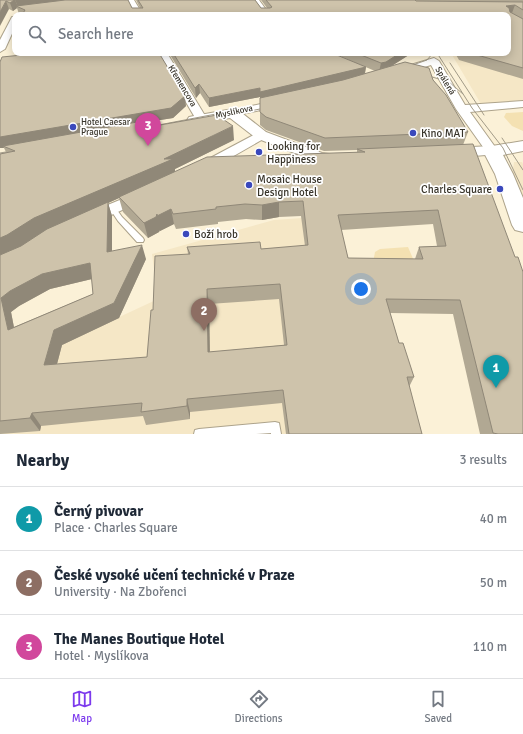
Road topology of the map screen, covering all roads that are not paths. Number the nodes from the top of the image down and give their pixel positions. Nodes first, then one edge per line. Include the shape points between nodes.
1 (130, 0) edge
2 (255, 0) edge
3 (137, 12) edge
4 (264, 12) edge
5 (12, 25) edge
6 (0, 49) edge
7 (164, 56) edge
8 (436, 57) edge
9 (444, 80) junction
10 (287, 101) edge
11 (523, 104) edge
12 (462, 109) junction
13 (233, 113) junction
14 (201, 119) junction
15 (178, 123) edge
16 (261, 135) junction
17 (523, 146) edge
18 (492, 151) junction
19 (435, 154) edge
20 (342, 157) edge
21 (193, 172) edge
22 (150, 192) edge
23 (114, 209) junction
24 (80, 223) edge
25 (523, 225) edge
26 (140, 240) dead end
27 (199, 434) edge
28 (276, 434) edge

1 - 3 street
2 - 4 street
5 - 6 street
7 - 14 street, Křemencova
8 - 9 street, Spálená
8 - 9 street via 392,73 424,73
9 - 12 street, Spálená
10 - 13 street, Myslíkova
11 - 12 street
12 - 18 street
13 - 14 street, Myslíkova
13 - 16 street
14 - 15 street, Myslíkova
16 - 20 street via 292,151 320,158
16 - 21 street via 229,159
17 - 18 main road
18 - 19 street
18 - 25 main road via 504,174
22 - 23 street
23 - 24 street
23 - 26 lane
27 - 28 lane via 275,427

